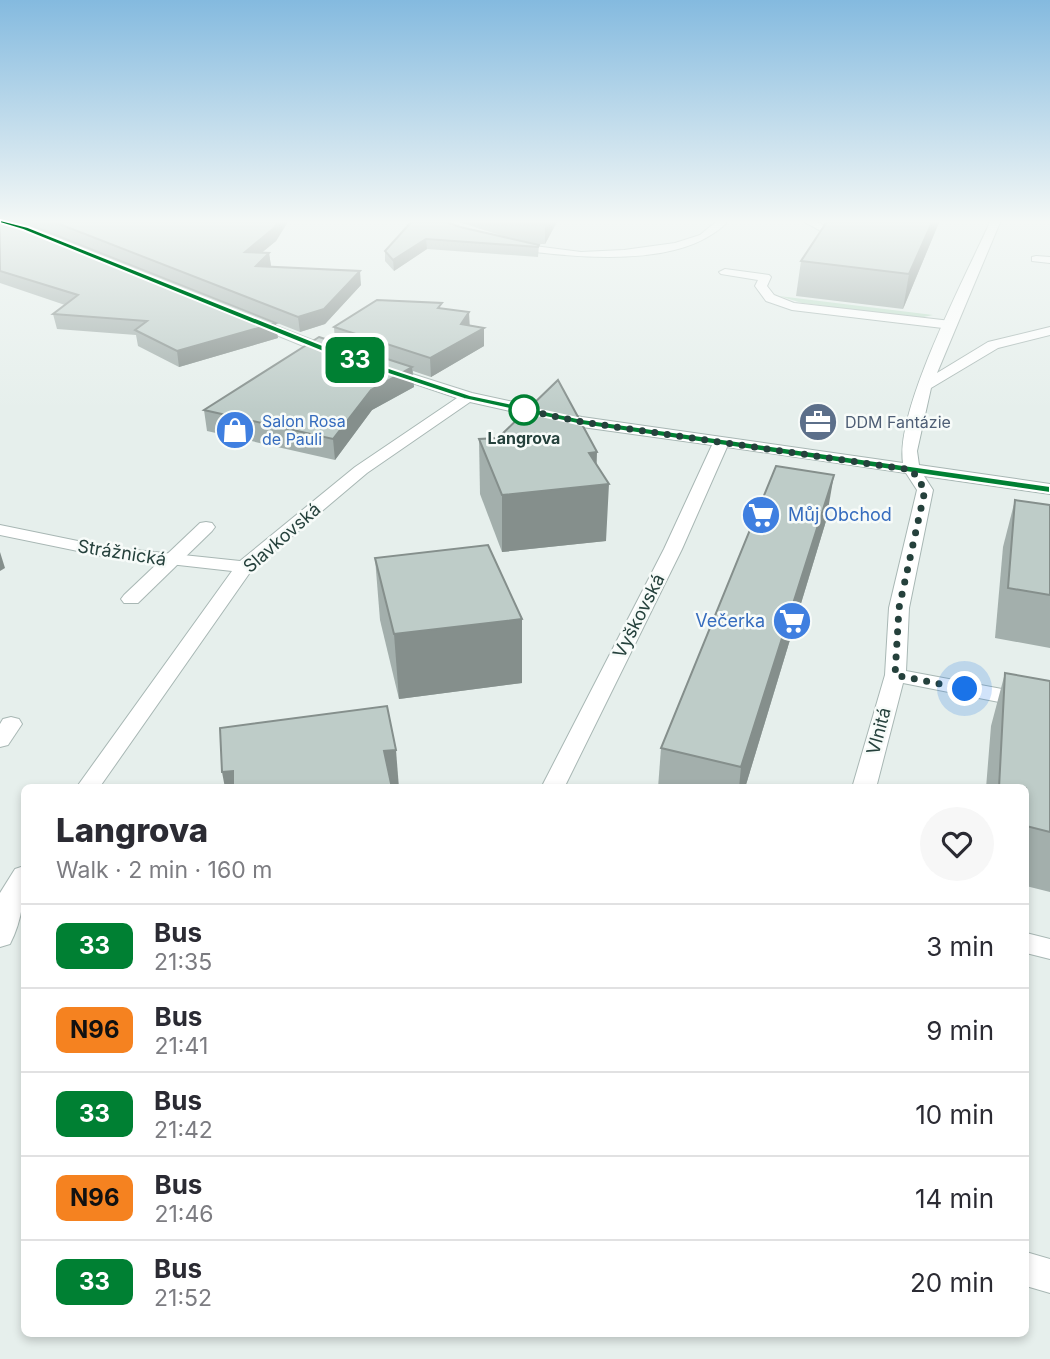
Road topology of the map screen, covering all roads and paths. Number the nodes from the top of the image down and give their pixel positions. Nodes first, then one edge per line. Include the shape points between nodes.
1 (762, 283) edge
2 (969, 283) edge
3 (245, 318) edge
4 (951, 325) junction
5 (1050, 331) edge
6 (344, 356) edge
7 (369, 364) edge
8 (925, 386) junction
9 (468, 397) junction
10 (721, 443) junction
11 (912, 470) junction
12 (1050, 489) edge
13 (206, 527) dead end
14 (0, 530) edge
15 (170, 561) junction
16 (244, 567) junction
17 (131, 599) dead end
18 (895, 675) junction
19 (1050, 705) edge
20 (90, 784) edge
21 (554, 784) edge
22 (865, 784) edge
23 (13, 885) edge
24 (0, 937) edge
25 (1029, 944) edge
26 (1050, 949) edge
27 (1029, 1270) edge
28 (1050, 1276) edge

1 - 4 street via 770,298 792,306
2 - 4 street
3 - 6 street
4 - 8 street
5 - 8 street via 993,345
7 - 9 street
8 - 11 street via 909,451
9 - 10 street via 582,422
9 - 16 street, Slavkovská via 361,470
10 - 11 street
10 - 21 street, Vyškovská via 673,549
11 - 12 street
11 - 18 street, Vlnitá via 925,490 899,608
13 - 15 street
14 - 15 street, Strážnická
15 - 16 street, Strážnická
15 - 17 street
16 - 20 street, Slavkovská
18 - 19 street
18 - 22 street, Vlnitá
23 - 24 street
25 - 26 street
27 - 28 street

